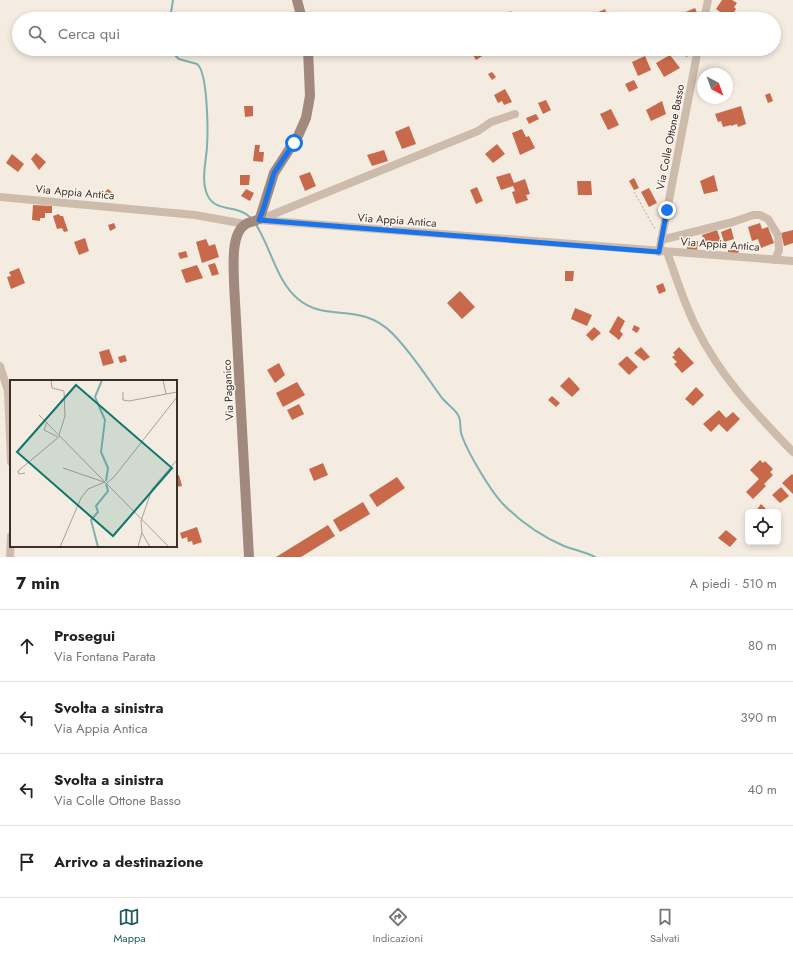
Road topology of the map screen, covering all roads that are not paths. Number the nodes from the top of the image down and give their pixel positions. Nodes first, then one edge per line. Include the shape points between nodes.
1 (297, 0) edge
2 (708, 0) edge
3 (300, 12) edge
4 (705, 12) edge
5 (308, 56) edge
6 (697, 56) edge
7 (515, 114) dead end
8 (0, 197) edge
9 (282, 211) junction
10 (259, 220) junction
11 (284, 223) junction
12 (246, 224) junction
13 (661, 240) junction
14 (659, 252) junction
15 (668, 252) junction
16 (775, 260) junction
17 (793, 261) edge
18 (0, 366) edge
19 (10, 438) edge
20 (793, 452) edge
21 (10, 547) edge
22 (10, 557) edge
23 (249, 557) edge

1 - 3 street
2 - 4 street
5 - 10 street via 310,91 306,118 298,136 274,173
6 - 13 street, Via Colle Ottone Basso
7 - 9 street
8 - 12 street, Via Appia Antica via 195,215
9 - 10 street
9 - 11 street
10 - 11 street, Via Appia Antica
10 - 12 street, Via Appia Antica
11 - 14 street, Via Appia Antica
12 - 23 street, Via Paganico via 239,231 236,240 234,272
13 - 14 street, Via Colle Ottone Basso
13 - 16 street via 760,215 768,219 778,235 779,250
14 - 15 street, Via Appia Antica
15 - 16 street, Via Appia Antica
15 - 20 street via 692,318 712,356 741,396
16 - 17 street, Via Appia Antica
18 - 19 street via 8,391
21 - 22 street

